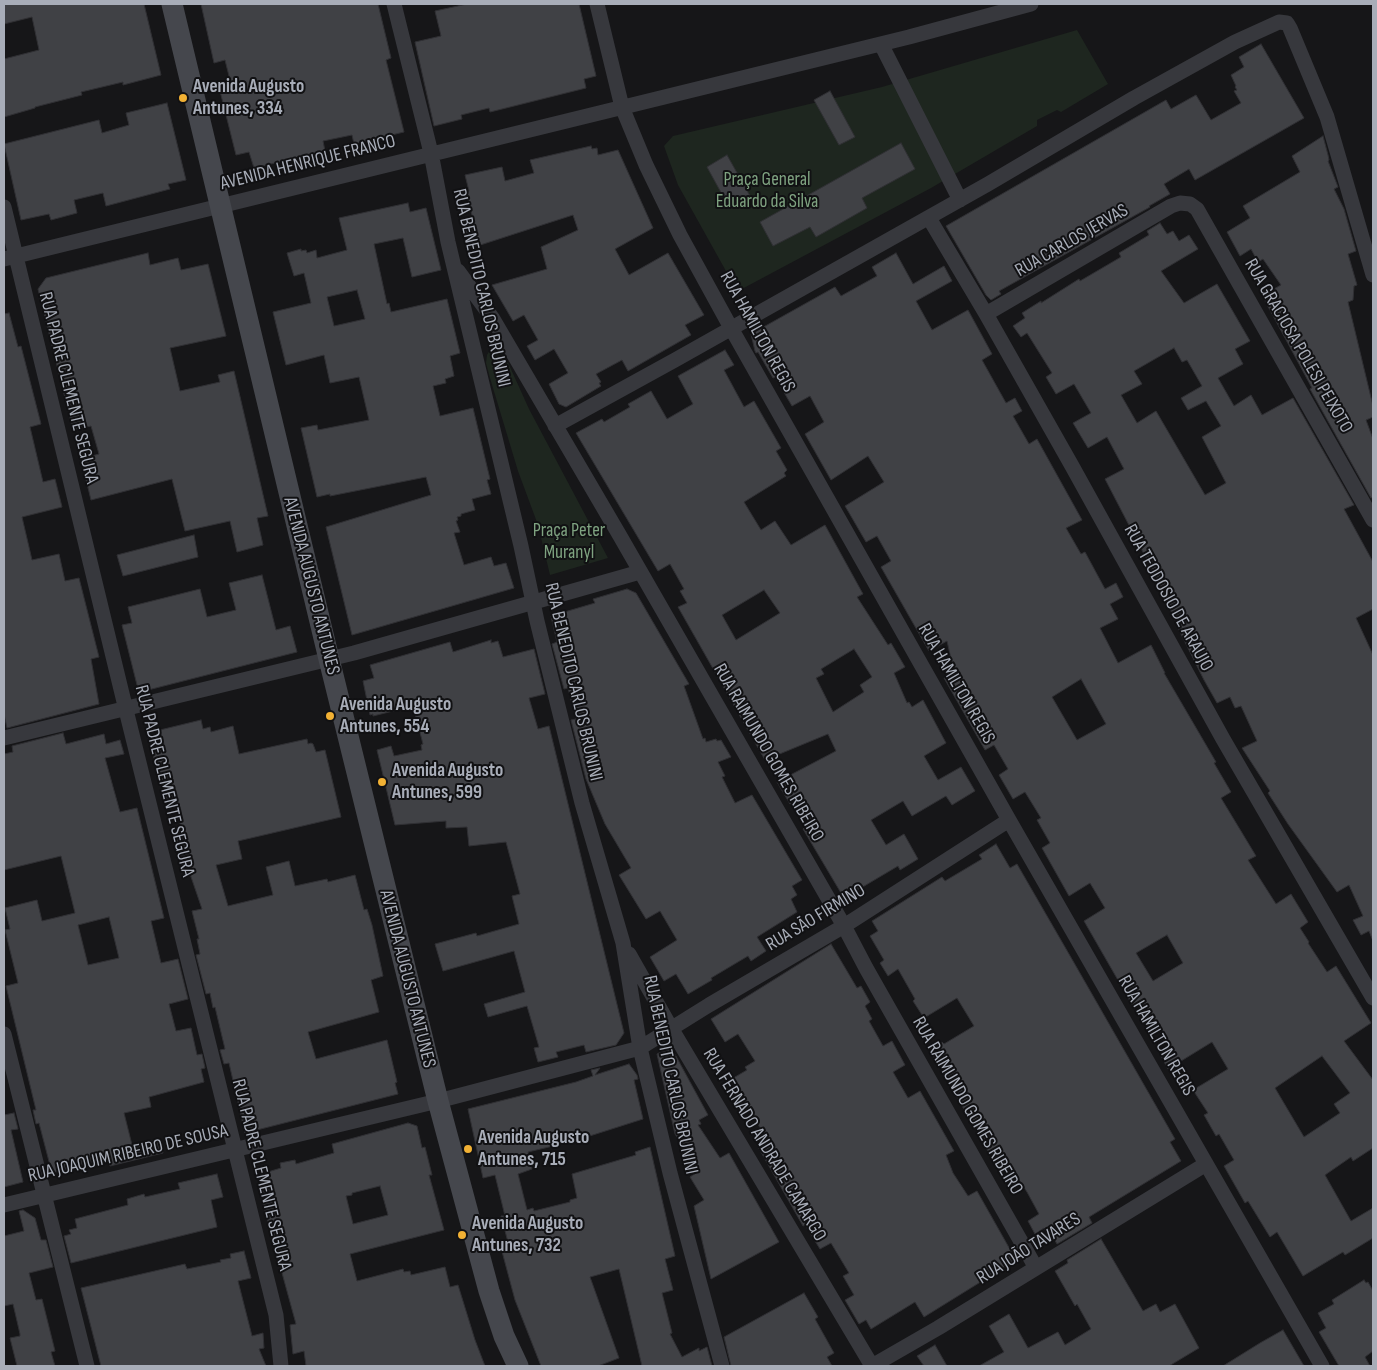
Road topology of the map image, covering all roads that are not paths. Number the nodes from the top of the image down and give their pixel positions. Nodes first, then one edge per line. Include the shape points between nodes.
1 (172, 4) edge
2 (394, 4) edge
3 (597, 4) edge
4 (1031, 4) edge
5 (881, 44) junction
6 (622, 107) junction
7 (431, 153) junction
8 (960, 200) junction
9 (1180, 203) joint
10 (220, 206) junction
11 (4, 207) edge
12 (929, 218) junction
13 (10, 258) edge
14 (454, 265) junction
15 (1373, 275) edge
16 (986, 314) junction
17 (731, 328) junction
18 (555, 426) junction
19 (1373, 520) edge
20 (640, 572) junction
21 (533, 601) junction
22 (329, 659) junction
23 (126, 710) junction
24 (4, 738) edge
25 (1010, 820) junction
26 (844, 926) junction
27 (623, 944) junction
28 (1373, 998) edge
29 (671, 1028) junction
30 (4, 1034) edge
31 (640, 1048) junction
32 (438, 1101) junction
33 (234, 1150) junction
34 (1206, 1164) junction
35 (43, 1195) junction
36 (4, 1204) edge
37 (1036, 1268) junction
38 (87, 1366) edge
39 (281, 1366) edge
40 (518, 1366) edge
41 (722, 1366) edge
42 (872, 1366) edge
43 (1322, 1366) edge

1 - 10 street, AVENIDA AUGUSTO ANTUNES
2 - 7 street, RUA BENEDITO CARLOS BRUNINI
3 - 6 street, RUA HAMILTON REGIS
4 - 5 street
5 - 6 street
5 - 8 street
6 - 7 street, AVENIDA HENRIQUE FRANCO
6 - 17 street, RUA HAMILTON REGIS via 680,235
7 - 10 street, AVENIDA HENRIQUE FRANCO
7 - 14 street, RUA BENEDITO CARLOS BRUNINI
8 - 12 street
8 - 15 street via 1235,42 1283,21 1287,23 1327,117
9 - 16 street, RUA CARLOS JERVAS
9 - 19 street, RUA GRACIOSA POLESI PEIXOTO via 1198,209
10 - 13 street, AVENIDA HENRIQUE FRANCO
10 - 22 street, AVENIDA AUGUSTO ANTUNES
11 - 13 street, RUA PADRE CLEMENTE SEGURA
12 - 16 street, RUA TEODOSIO DE ARAUJO
12 - 17 street
13 - 23 street, RUA PADRE CLEMENTE SEGURA
14 - 18 street, RUA RAIMUNDO GOMES RIBEIRO via 493,319
14 - 21 street, RUA BENEDITO CARLOS BRUNINI
16 - 28 street, RUA TEODOSIO DE ARAUJO via 1223,740
17 - 18 street
17 - 25 street, RUA HAMILTON REGIS
18 - 20 street, RUA RAIMUNDO GOMES RIBEIRO
20 - 21 street
20 - 26 street, RUA RAIMUNDO GOMES RIBEIRO
21 - 22 street
21 - 27 street, RUA BENEDITO CARLOS BRUNINI via 582,803
22 - 23 street
22 - 32 street, AVENIDA AUGUSTO ANTUNES
23 - 24 street
23 - 33 street, RUA PADRE CLEMENTE SEGURA
25 - 26 street, RUA SÃO FIRMINO
25 - 34 street, RUA HAMILTON REGIS
26 - 29 street, RUA SÃO FIRMINO
26 - 37 street, RUA RAIMUNDO GOMES RIBEIRO
27 - 29 street, RUA FERNADO ANDRADE CAMARGO
27 - 31 street, RUA BENEDITO CARLOS BRUNINI
29 - 31 street, RUA SÃO FIRMINO
29 - 42 street, RUA FERNADO ANDRADE CAMARGO
30 - 35 street
31 - 32 street, RUA JOAQUIM RIBEIRO DE SOUSA
31 - 41 street, RUA BENEDITO CARLOS BRUNINI
32 - 33 street, RUA JOAQUIM RIBEIRO DE SOUSA
32 - 40 street, AVENIDA AUGUSTO ANTUNES via 489,1291
33 - 35 street, RUA JOAQUIM RIBEIRO DE SOUSA
33 - 39 street, RUA PADRE CLEMENTE SEGURA via 276,1315
34 - 37 street, RUA JOÃO TAVARES
34 - 43 street, RUA HAMILTON REGIS
35 - 36 street, RUA JOAQUIM RIBEIRO DE SOUSA
35 - 38 street
37 - 42 street, RUA JOÃO TAVARES

